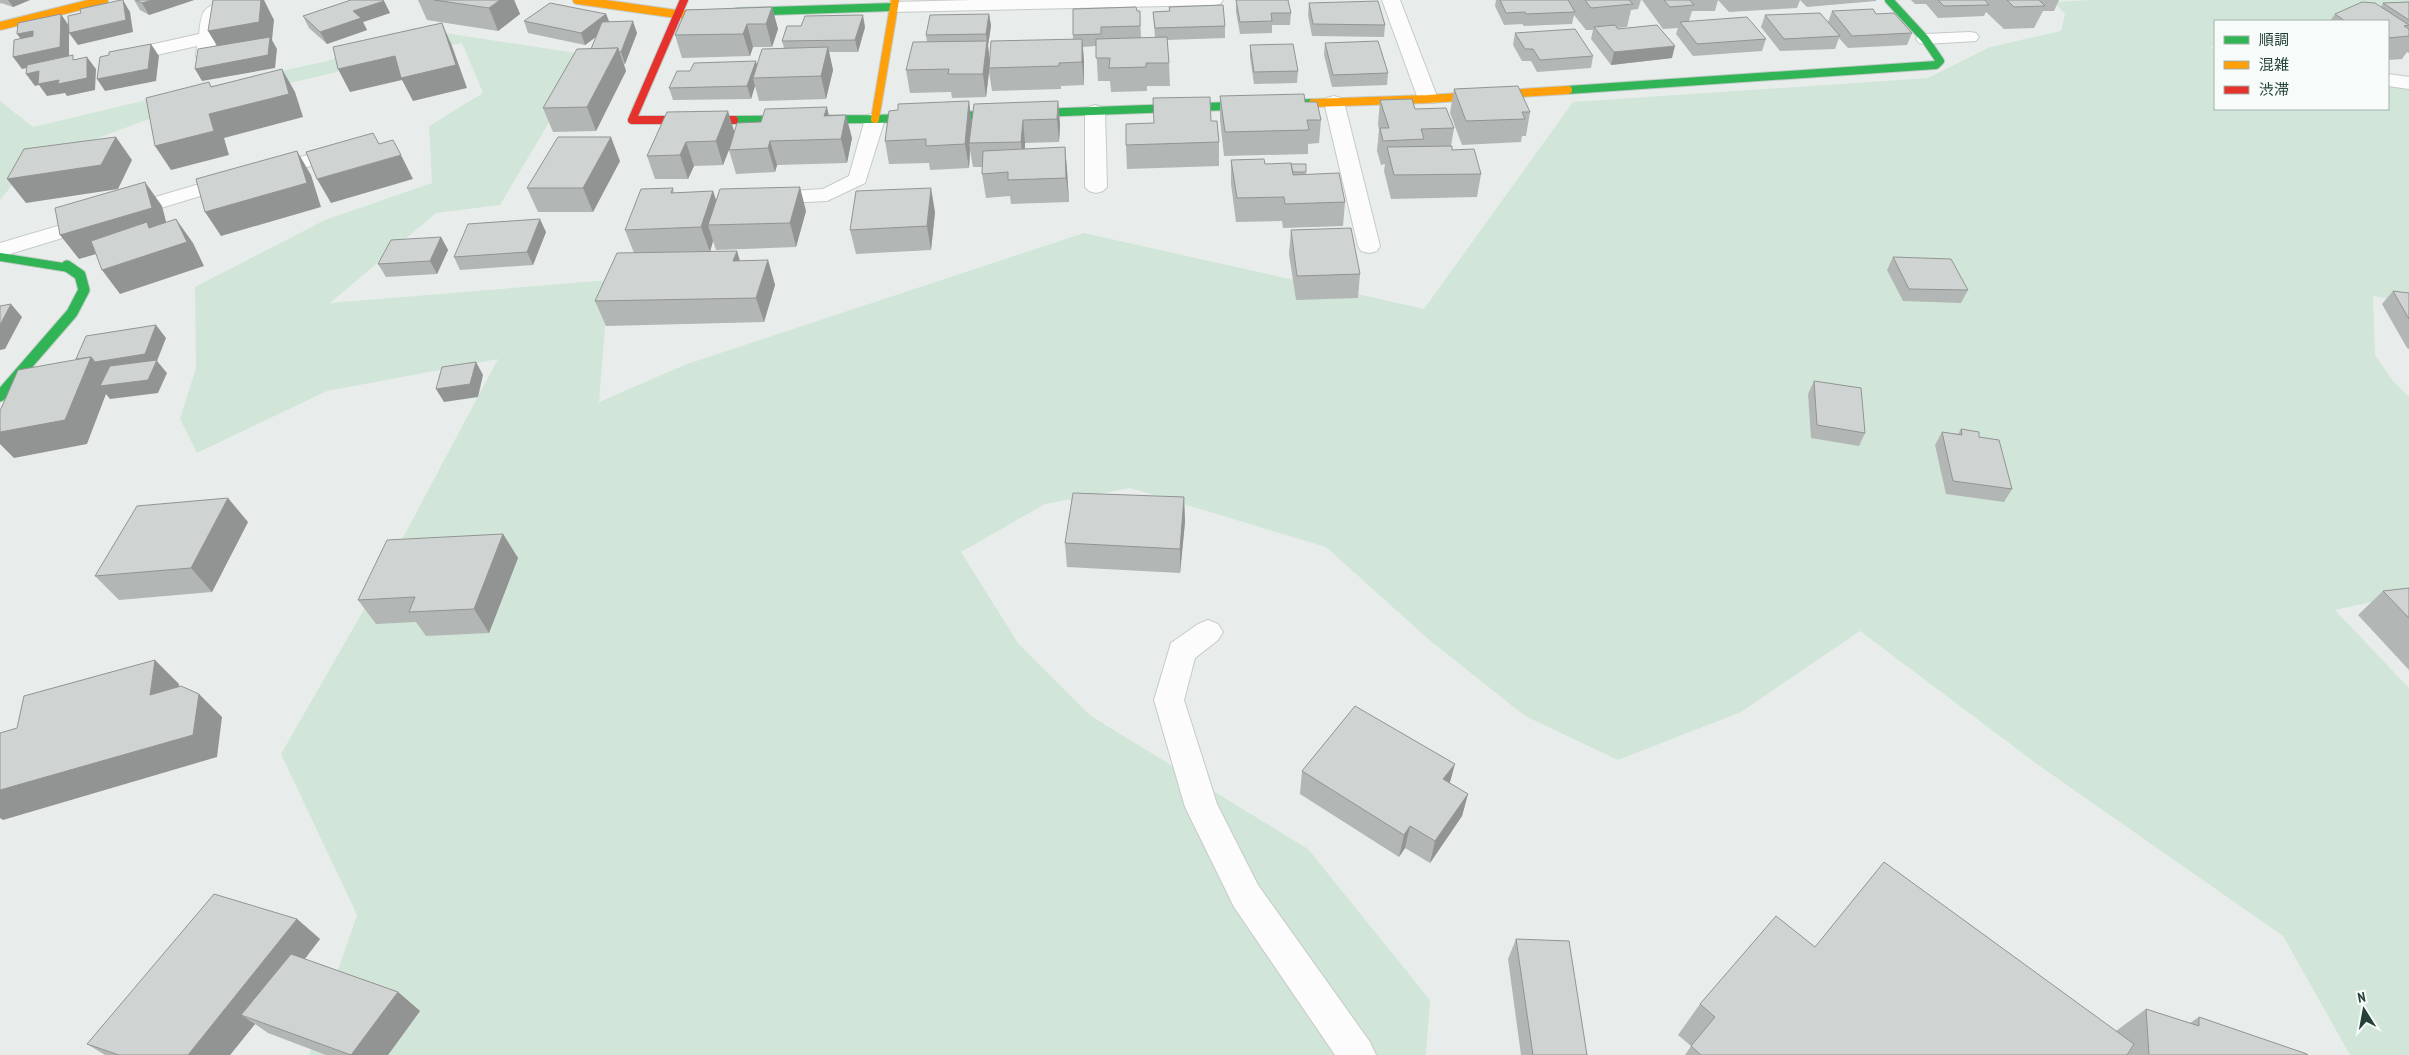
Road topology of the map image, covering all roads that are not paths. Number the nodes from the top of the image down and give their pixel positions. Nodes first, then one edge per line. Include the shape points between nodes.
1 (104, 0) edge
2 (241, 0) edge
3 (577, 0) edge
4 (684, 0) edge
5 (1214, 0) edge
6 (1391, 0) edge
7 (1889, 0) edge
8 (894, 4) edge
9 (725, 12) edge
10 (706, 13) edge
11 (676, 14) junction
12 (0, 26) edge
13 (1970, 37) dead end
14 (1925, 39) junction
15 (152, 50) edge
16 (2389, 80) edge
17 (2409, 83) edge
18 (1428, 99) junction
19 (1334, 102) junction
20 (1095, 111) junction
21 (875, 119) junction
22 (364, 146) edge
23 (1096, 187) dead end
24 (741, 199) edge
25 (1369, 246) dead end
26 (0, 250) edge
27 (0, 257) edge
28 (0, 396) edge
29 (1208, 632) dead end
30 (1358, 1055) edge

1 - 12 street
2 - 15 street via 211,12 206,47
3 - 11 street
4 - 11 street
5 - 8 street
6 - 18 street
7 - 14 street
8 - 9 street
8 - 21 street
10 - 11 street
11 - 21 street via 632,120
13 - 14 street
14 - 18 street via 1940,61 1936,65
16 - 17 street
18 - 19 street
19 - 20 street
19 - 25 street via 1343,179
20 - 21 street
20 - 23 street
21 - 24 street via 858,178 827,195
22 - 26 street via 203,189
27 - 28 street via 66,266 80,275 84,290 72,313
29 - 30 street via 1182,652 1168,700 1200,807 1246,896

